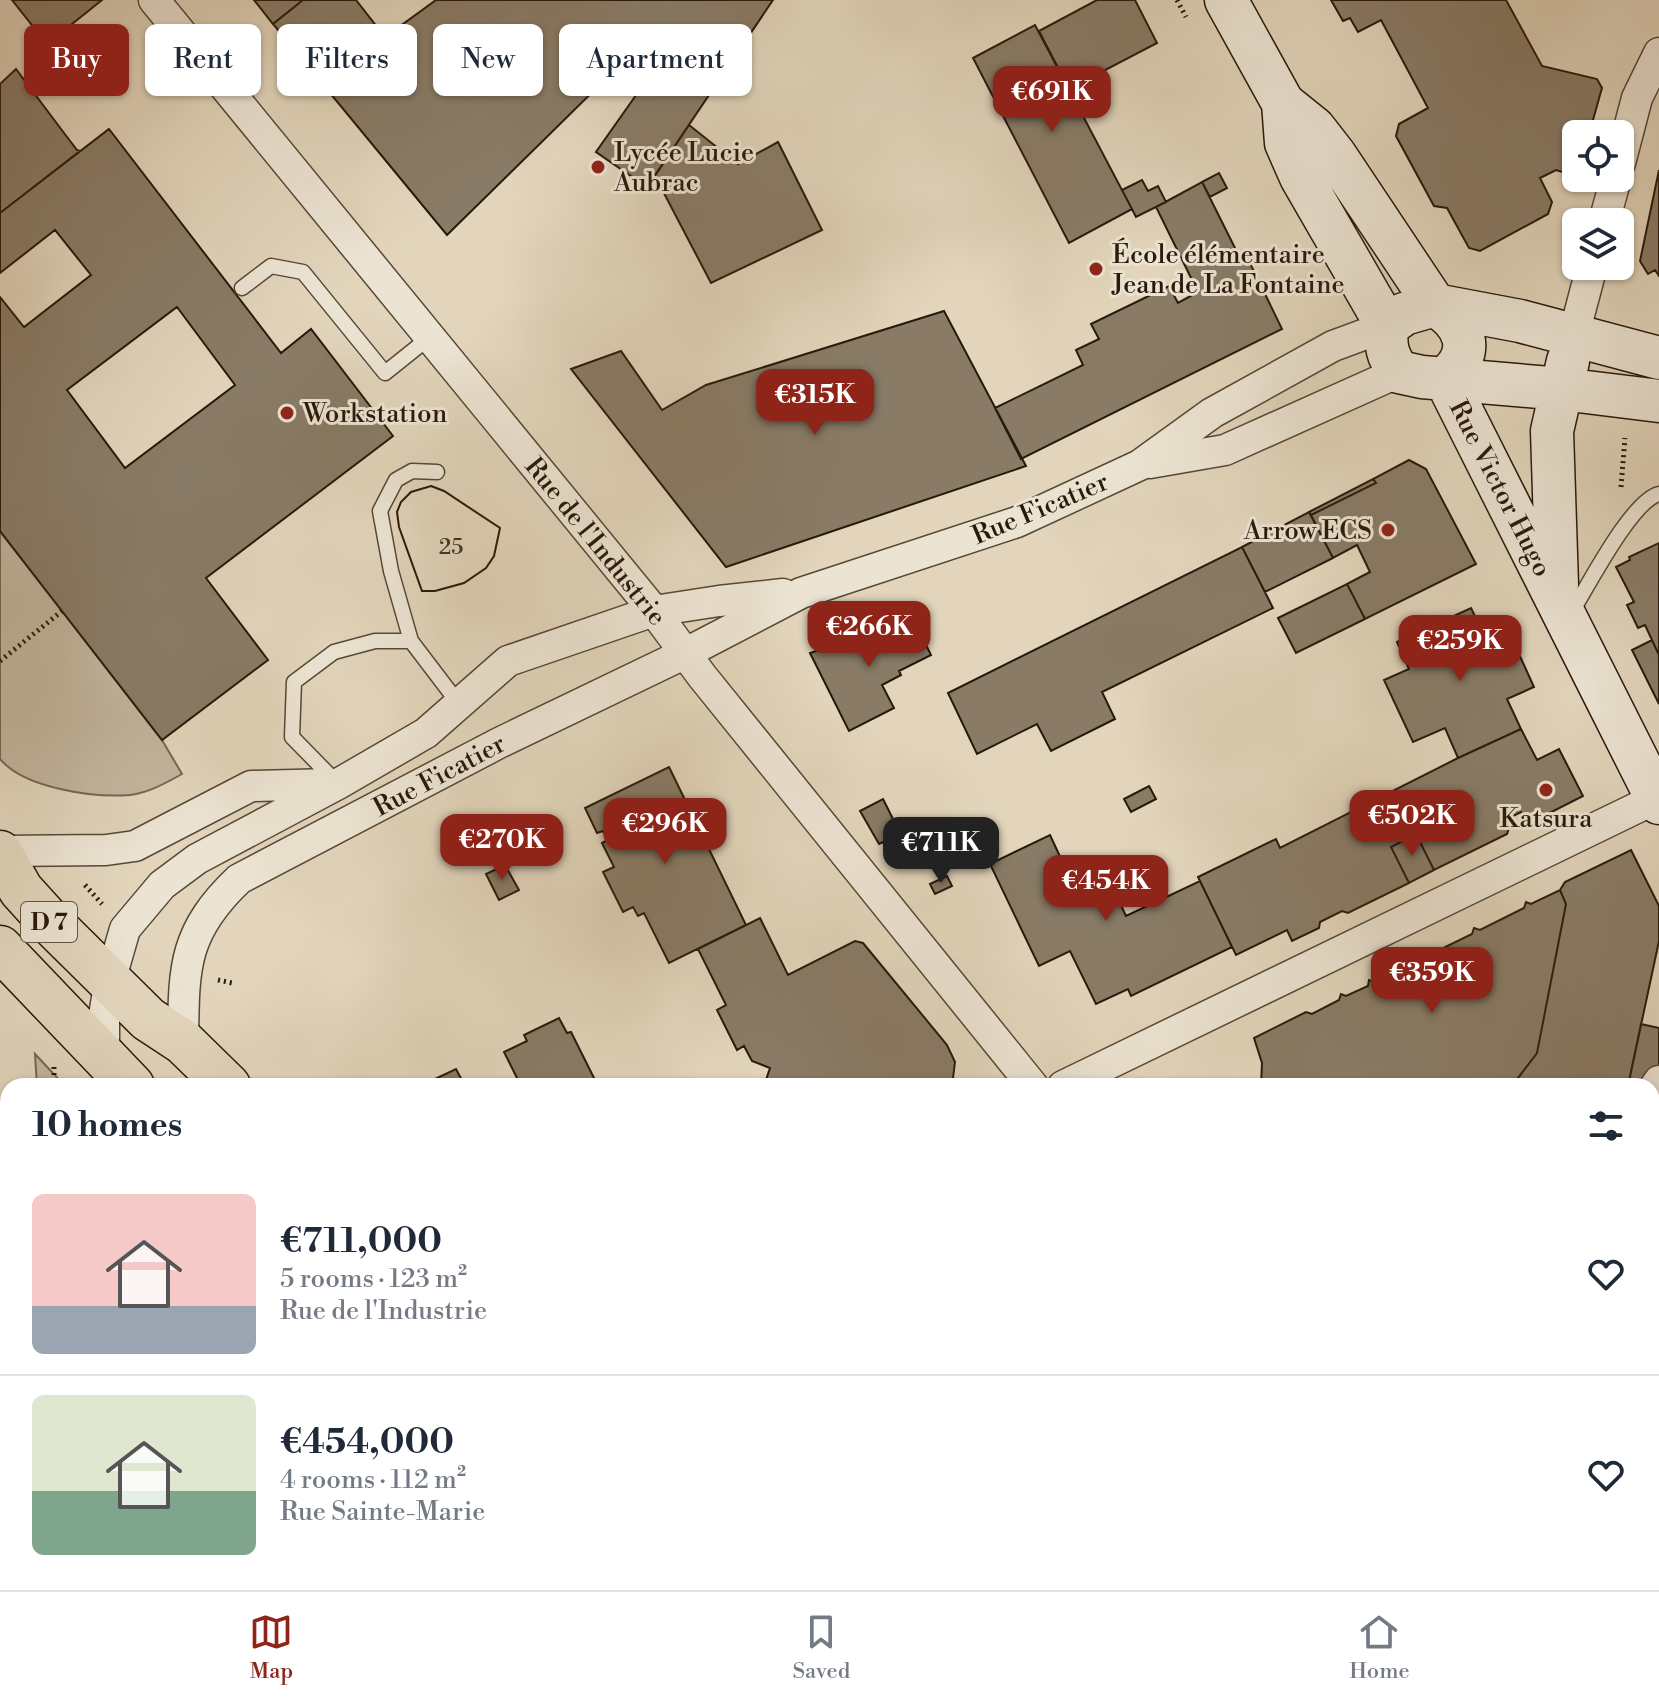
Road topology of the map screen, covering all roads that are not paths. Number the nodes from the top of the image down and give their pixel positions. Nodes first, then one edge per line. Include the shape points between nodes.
1 (154, 0) edge
2 (1226, 0) edge
3 (1659, 53) edge
4 (1283, 103) junction
5 (1631, 120) edge
6 (1588, 280) edge
7 (242, 288) dead end
8 (1435, 305) junction
9 (1387, 326) junction
10 (1574, 334) junction
11 (430, 337) junction
12 (1659, 358) edge
13 (1399, 372) junction
14 (1445, 378) junction
15 (1562, 389) junction
16 (1647, 399) edge
17 (1140, 465) junction
18 (437, 472) dead end
19 (1659, 494) edge
20 (801, 593) junction
21 (1562, 608) junction
22 (654, 611) junction
23 (411, 641) junction
24 (686, 653) junction
25 (459, 704) junction
26 (338, 784) junction
27 (1658, 800) edge
28 (0, 852) edge
29 (0, 948) edge
30 (110, 981) junction
31 (183, 1042) junction
32 (118, 1073) edge
33 (220, 1078) edge
34 (1027, 1078) edge
35 (1098, 1078) edge

1 - 11 street, Rue de l'Industrie
2 - 4 main road
3 - 5 street
4 - 8 main road via 1314,128 1335,155
4 - 9 main road via 1286,143 1301,177
6 - 10 street
7 - 11 lane via 271,266 303,272 385,373
8 - 9 main road via 1404,314
8 - 10 main road
8 - 14 main road via 1459,325 1464,348 1460,364
9 - 13 main road via 1388,357
9 - 17 street, Rue Ficatier via 1333,346 1212,413
10 - 12 main road
10 - 15 main road, Rue Victor Hugo
11 - 22 street, Rue de l'Industrie
13 - 14 main road
13 - 17 street, Rue Ficatier via 1225,450
14 - 15 main road
14 - 21 main road, Rue Victor Hugo
15 - 16 main road
15 - 21 main road, Rue Victor Hugo via 1552,431
17 - 20 street, Rue Ficatier via 1017,522
18 - 23 lane via 412,471 396,480 380,511
19 - 21 lane via 1634,512
20 - 22 street, Rue Ficatier
20 - 24 street, Rue Ficatier
21 - 27 main road, Rue Victor Hugo
22 - 24 street, Rue de l'Industrie
22 - 25 street, Rue Ficatier via 508,661
23 - 25 lane
23 - 26 lane via 375,641 334,652 294,682 292,737
24 - 31 street, Rue Ficatier via 239,879 219,898 191,945 184,973
24 - 34 street, Rue de l'Industrie
25 - 26 street, Rue Ficatier via 426,733
26 - 28 street, Rue Ficatier via 251,786 135,846
26 - 30 street, Rue Ficatier via 197,859 162,885 125,929
27 - 35 street
28 - 30 main road, D 7 via 21,890
29 - 32 main road, D 7
30 - 31 main road, D 7 via 148,1019
30 - 32 street, Rue Ficatier via 104,1015
31 - 33 main road, D 7

